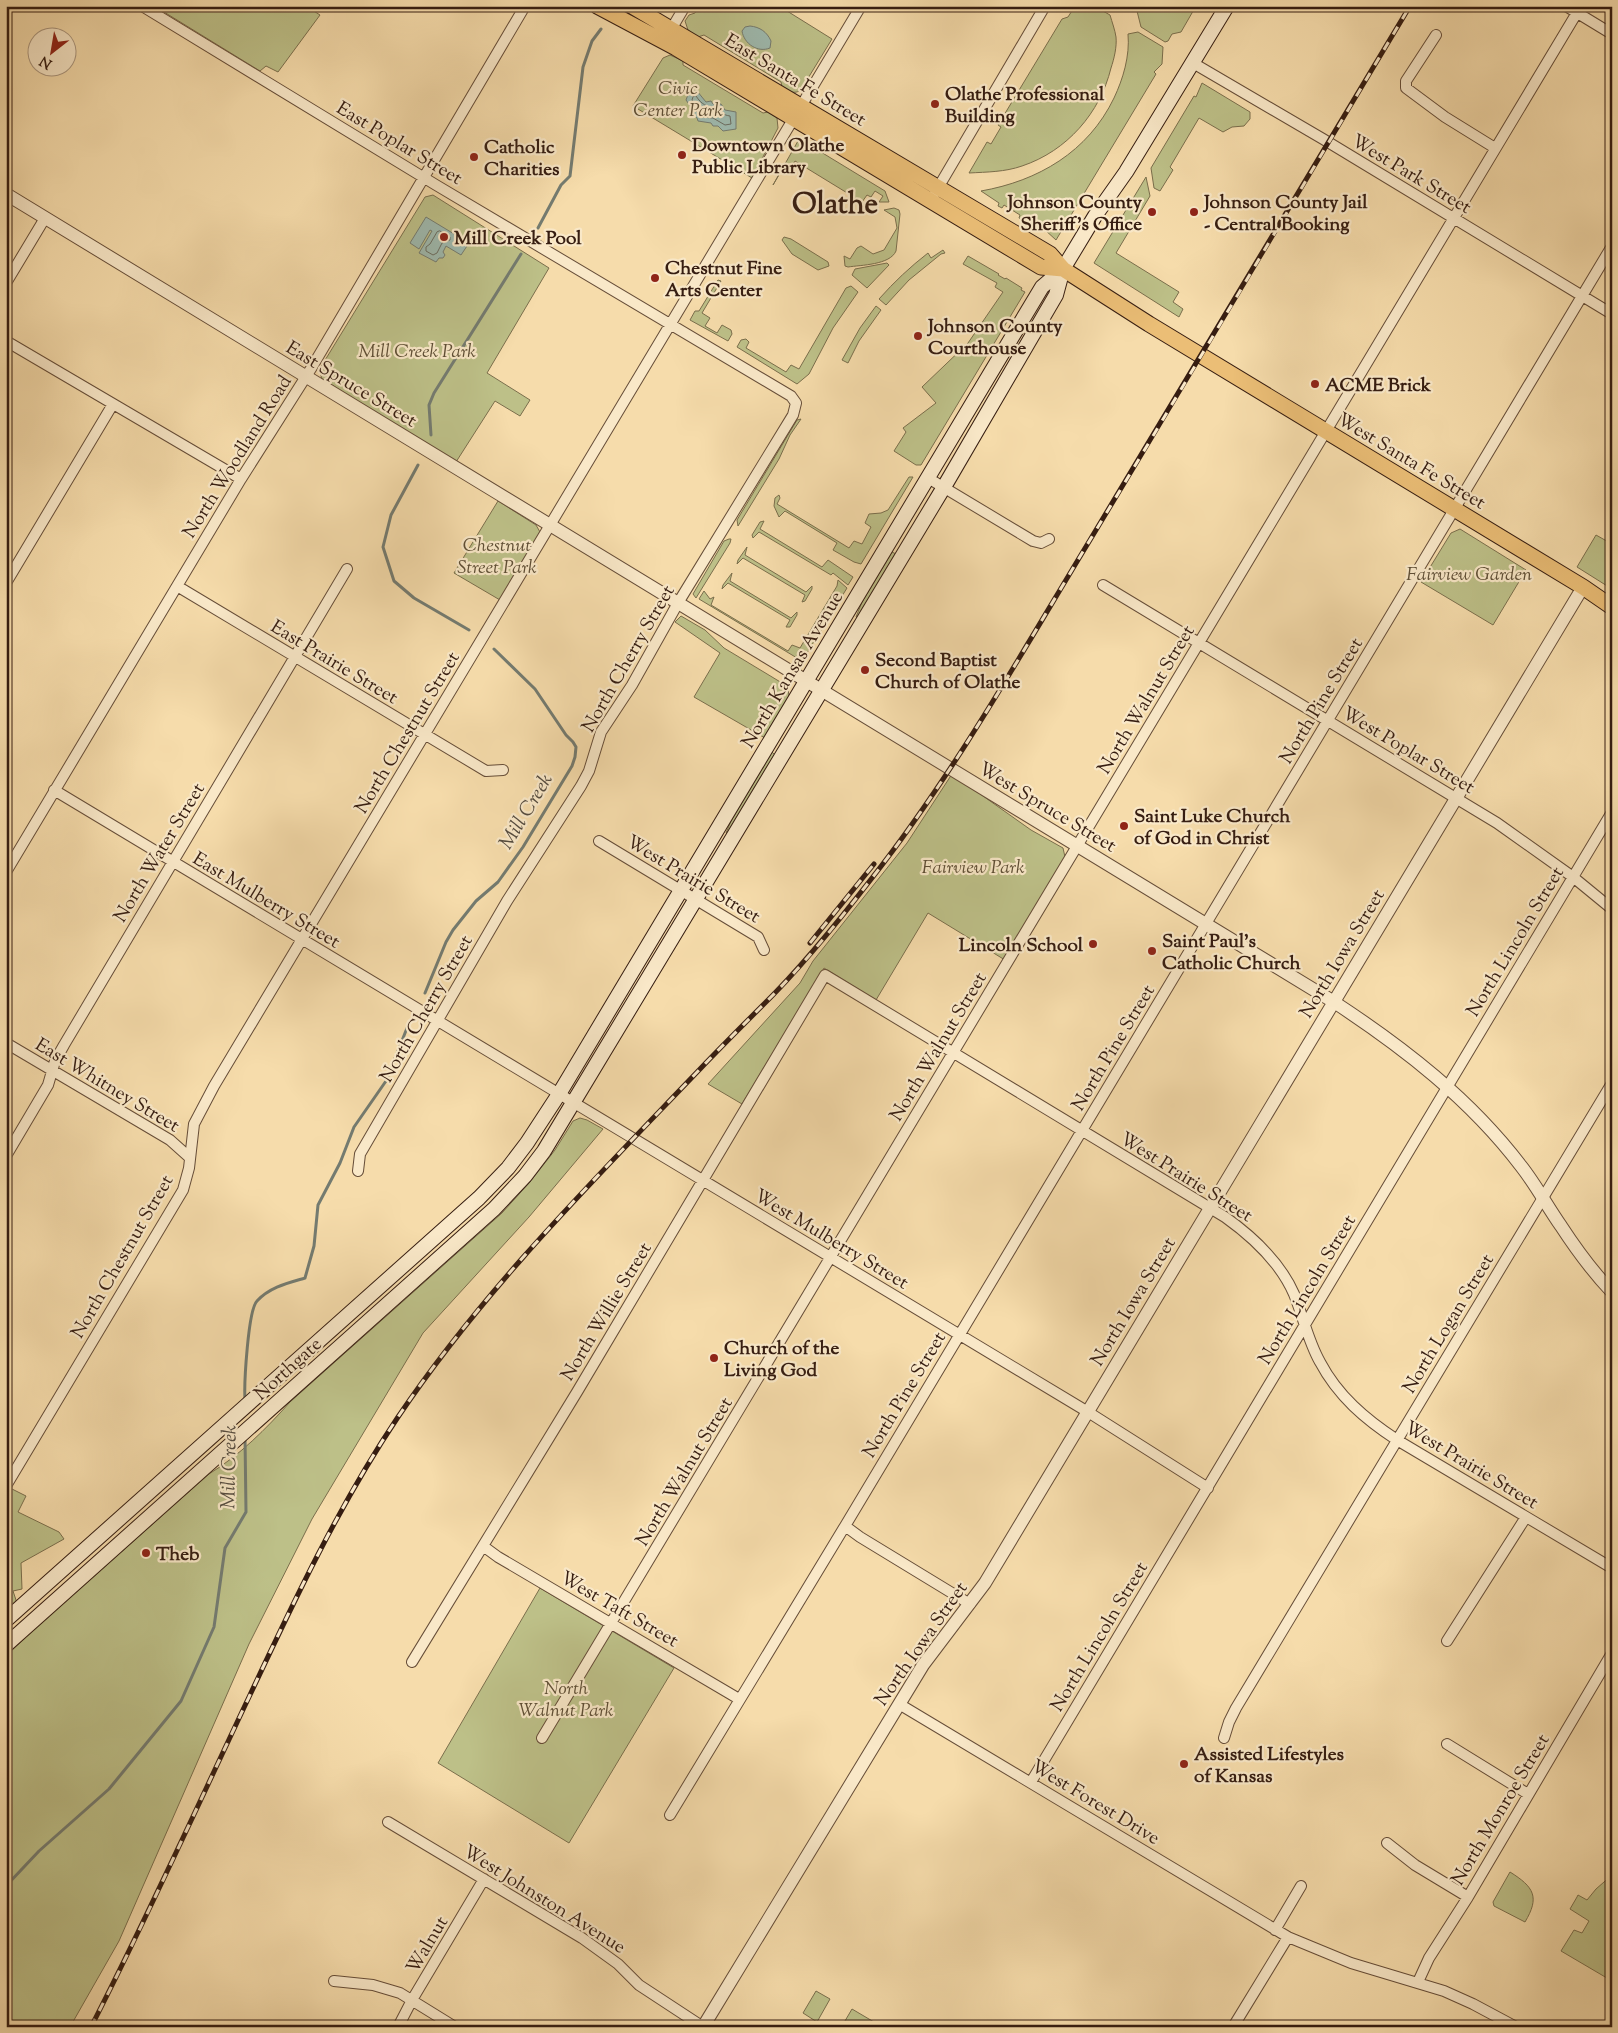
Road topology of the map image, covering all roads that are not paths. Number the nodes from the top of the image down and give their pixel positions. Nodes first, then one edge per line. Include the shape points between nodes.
1 (142, 6) edge
2 (525, 6) edge
3 (597, 6) edge
4 (632, 6) edge
5 (685, 6) edge
6 (861, 6) edge
7 (1045, 6) edge
8 (1227, 6) edge
9 (1566, 6) edge
10 (1579, 10) edge
11 (1612, 34) edge
12 (668, 35) junction
13 (1436, 35) dead end
14 (1193, 63) junction
15 (797, 112) junction
16 (1496, 148) junction
17 (424, 178) junction
18 (934, 193) junction
19 (6, 194) edge
20 (45, 218) junction
21 (1454, 219) junction
22 (1612, 246) edge
23 (1063, 269) junction
24 (6, 282) edge
25 (1582, 296) junction
26 (1612, 314) edge
27 (671, 325) junction
28 (6, 341) edge
29 (306, 377) junction
30 (795, 400) joint
31 (113, 404) junction
32 (1326, 432) junction
33 (928, 478) junction
34 (241, 479) junction
35 (944, 487) junction
36 (1455, 508) junction
37 (550, 526) junction
38 (1049, 540) dead end
39 (347, 569) dead end
40 (6, 583) edge
41 (1103, 585) dead end
42 (177, 586) junction
43 (1583, 587) junction
44 (678, 603) junction
45 (1612, 607) edge
46 (1199, 642) junction
47 (295, 657) junction
48 (806, 680) junction
49 (822, 690) junction
50 (1327, 720) junction
51 (425, 735) junction
52 (503, 770) dead end
53 (54, 790) junction
54 (1456, 798) junction
55 (1612, 812) edge
56 (599, 841) dead end
57 (1078, 846) junction
58 (172, 863) junction
59 (6, 872) edge
60 (1573, 877) junction
61 (680, 890) junction
62 (696, 900) junction
63 (1612, 909) edge
64 (1206, 924) junction
65 (302, 940) junction
66 (764, 950) dead end
67 (825, 975) joint
68 (1334, 1002) junction
69 (436, 1020) junction
70 (6, 1044) edge
71 (954, 1053) junction
72 (52, 1071) junction
73 (1612, 1083) edge
74 (1447, 1088) junction
75 (559, 1094) junction
76 (574, 1103) junction
77 (1082, 1130) junction
78 (6, 1156) edge
79 (189, 1157) junction
80 (358, 1171) dead end
81 (703, 1180) junction
82 (1543, 1198) junction
83 (1210, 1208) junction
84 (832, 1257) junction
85 (1612, 1292) edge
86 (1305, 1324) junction
87 (959, 1335) junction
88 (1088, 1412) junction
89 (1398, 1440) junction
90 (6, 1486) edge
91 (1208, 1488) junction
92 (1526, 1517) junction
93 (845, 1526) junction
94 (483, 1546) junction
95 (1612, 1568) edge
96 (970, 1604) junction
97 (6, 1620) edge
98 (611, 1624) junction
99 (1447, 1642) dead end
100 (6, 1645) edge
101 (1612, 1653) edge
102 (412, 1662) dead end
103 (739, 1699) junction
104 (899, 1704) junction
105 (542, 1738) dead end
106 (1224, 1738) dead end
107 (1447, 1744) dead end
108 (1030, 1782) junction
109 (1528, 1794) junction
110 (670, 1815) dead end
111 (388, 1822) dead end
112 (1387, 1843) dead end
113 (484, 1879) junction
114 (1301, 1886) dead end
115 (1468, 1897) junction
116 (1275, 1930) junction
117 (1288, 1937) junction
118 (334, 1981) dead end
119 (1418, 1982) junction
120 (412, 2000) junction
121 (398, 2027) edge
122 (455, 2027) edge
123 (703, 2027) edge
124 (1233, 2027) edge
125 (1516, 2027) edge

1 - 17 street, East Poplar Street
2 - 17 street, North Woodland Road
3 - 12 main road, East Santa Fe Street
4 - 12 main road, East Santa Fe Street
5 - 12 street
6 - 15 street, North Chestnut Street
7 - 18 street
8 - 14 main road, North Kansas Avenue
9 - 10 street
10 - 11 street
10 - 16 street, North Walnut Street
12 - 15 main road, East Santa Fe Street
13 - 16 street via 1406,80 1406,88 1446,118
14 - 21 street, West Park Street
14 - 23 main road, North Kansas Avenue
15 - 18 main road, East Santa Fe Street
15 - 27 street, North Chestnut Street
16 - 21 street, North Walnut Street
17 - 27 street, East Poplar Street
17 - 29 street, North Woodland Road
18 - 23 main road, West Santa Fe Street via 1050,254
19 - 20 street, East Spruce Street
20 - 24 street
20 - 29 street, East Spruce Street
21 - 25 street, West Park Street
21 - 32 street, North Walnut Street
22 - 25 street, North Pine Street
23 - 32 main road, West Santa Fe Street
23 - 33 main road, North Kansas Avenue via 1042,287
23 - 35 main road, North Kansas Avenue via 1056,296
25 - 26 street, West Park Street
25 - 36 street, North Pine Street
27 - 30 street, East Poplar Street
27 - 37 street, North Chestnut Street
28 - 31 street
29 - 34 street, North Woodland Road
29 - 37 street, East Spruce Street
30 - 44 street, North Cherry Street via 793,415
31 - 34 street
31 - 40 street
32 - 36 main road, West Santa Fe Street
32 - 46 street, North Walnut Street
33 - 35 street
33 - 48 main road, North Kansas Avenue
34 - 42 street, North Woodland Road
35 - 38 street via 1033,541 1042,543
35 - 49 main road, North Kansas Avenue
36 - 43 main road, West Santa Fe Street
36 - 50 street, North Pine Street
37 - 44 street, East Spruce Street
37 - 51 street, North Chestnut Street
39 - 47 street, North Water Street
41 - 46 street, West Poplar Street
42 - 47 street, East Prairie Street
42 - 53 street, North Woodland Road
43 - 45 main road, West Santa Fe Street
43 - 54 street, North Iowa Street
44 - 48 street, West Spruce Street
44 - 69 street, North Cherry Street via 632,685 601,732 581,786 507,900
46 - 50 street, West Poplar Street
46 - 57 street, North Walnut Street
47 - 51 street, East Prairie Street
47 - 58 street, North Water Street
48 - 49 street, West Spruce Street
48 - 61 main road, North Kansas Avenue
49 - 57 street, West Spruce Street
49 - 62 main road, North Kansas Avenue
50 - 54 street, West Poplar Street
50 - 64 street, North Pine Street
51 - 52 street, East Prairie Street via 486,771
51 - 65 street, North Chestnut Street
53 - 58 street, East Mulberry Street
53 - 59 street, North Woodland Road
54 - 60 street, West Poplar Street
54 - 68 street, North Iowa Street
55 - 60 street, North Lincoln Street
56 - 61 street, West Prairie Street
57 - 64 street, West Spruce Street
57 - 71 street, North Walnut Street
58 - 65 street, East Mulberry Street
58 - 72 street, North Water Street via 55,1060
60 - 63 street, West Poplar Street
60 - 74 street, North Lincoln Street
61 - 62 street, West Prairie Street
61 - 75 main road, North Kansas Avenue
62 - 66 street, West Prairie Street via 758,937
62 - 76 main road, North Kansas Avenue
64 - 68 street, West Spruce Street
64 - 77 street, North Pine Street
65 - 69 street, East Mulberry Street
65 - 79 street, North Chestnut Street via 194,1124
67 - 71 street, West Prairie Street
67 - 81 street, North Willie Street
68 - 74 street, West Spruce Street via 1393,1043
68 - 83 street, North Iowa Street
69 - 75 street, West Mulberry Street
69 - 80 street, North Cherry Street via 360,1154
70 - 72 street, East Whitney Street
71 - 77 street, West Prairie Street
71 - 84 street, North Walnut Street
72 - 78 street, North Water Street via 48,1085
72 - 79 street, East Whitney Street via 170,1140
73 - 82 street, North Logan Street
74 - 82 street, West Spruce Street via 1478,1114
74 - 86 street, North Lincoln Street
75 - 76 street, West Mulberry Street
75 - 97 main road, Northgate via 508,1168 479,1198
76 - 81 street, West Mulberry Street
76 - 100 main road, Northgate via 544,1151 494,1209
77 - 83 street, West Prairie Street
77 - 87 street, North Pine Street
79 - 90 street, North Chestnut Street via 186,1179 170,1213
81 - 84 street, West Mulberry Street
81 - 94 street, North Willie Street
82 - 85 street, West Spruce Street via 1576,1248
82 - 89 street, North Logan Street
83 - 86 street, West Prairie Street via 1246,1232 1263,1249 1289,1285
83 - 88 street, North Iowa Street
84 - 87 street, West Mulberry Street
84 - 98 street, North Walnut Street
86 - 89 street, West Prairie Street via 1319,1361 1333,1384 1351,1406
86 - 91 street, North Lincoln Street
87 - 88 street, West Mulberry Street
87 - 93 street, North Pine Street
88 - 91 street, West Mulberry Street
88 - 96 street, North Iowa Street
89 - 92 street, West Prairie Street
89 - 106 street, North Logan Street via 1236,1708
91 - 108 street, North Lincoln Street
92 - 95 street, West Prairie Street
92 - 99 street
93 - 96 street
93 - 103 street, North Pine Street
94 - 98 street, West Taft Street
94 - 102 street, North Willie Street
96 - 104 street, North Iowa Street via 923,1665
98 - 103 street, West Taft Street
98 - 105 street, North Walnut Street
101 - 109 street, North Monroe Street
103 - 110 street, North Pine Street
104 - 108 street, West Forest Drive
104 - 123 street, North Iowa Street
107 - 109 street
108 - 116 street, West Forest Drive
109 - 115 street, North Monroe Street
111 - 113 street, West Johnston Avenue
112 - 115 street via 1415,1865
113 - 120 street, Walnut
113 - 123 street, West Johnston Avenue via 582,1938 618,1964 639,1985
114 - 116 street
115 - 119 street, North Monroe Street via 1429,1958
116 - 117 street, West Forest Drive
117 - 119 street, West Forest Drive via 1351,1963
117 - 124 street
118 - 120 street via 373,1986 400,1993
119 - 125 street, West Forest Drive via 1473,2004
120 - 121 street, Walnut
120 - 122 street

